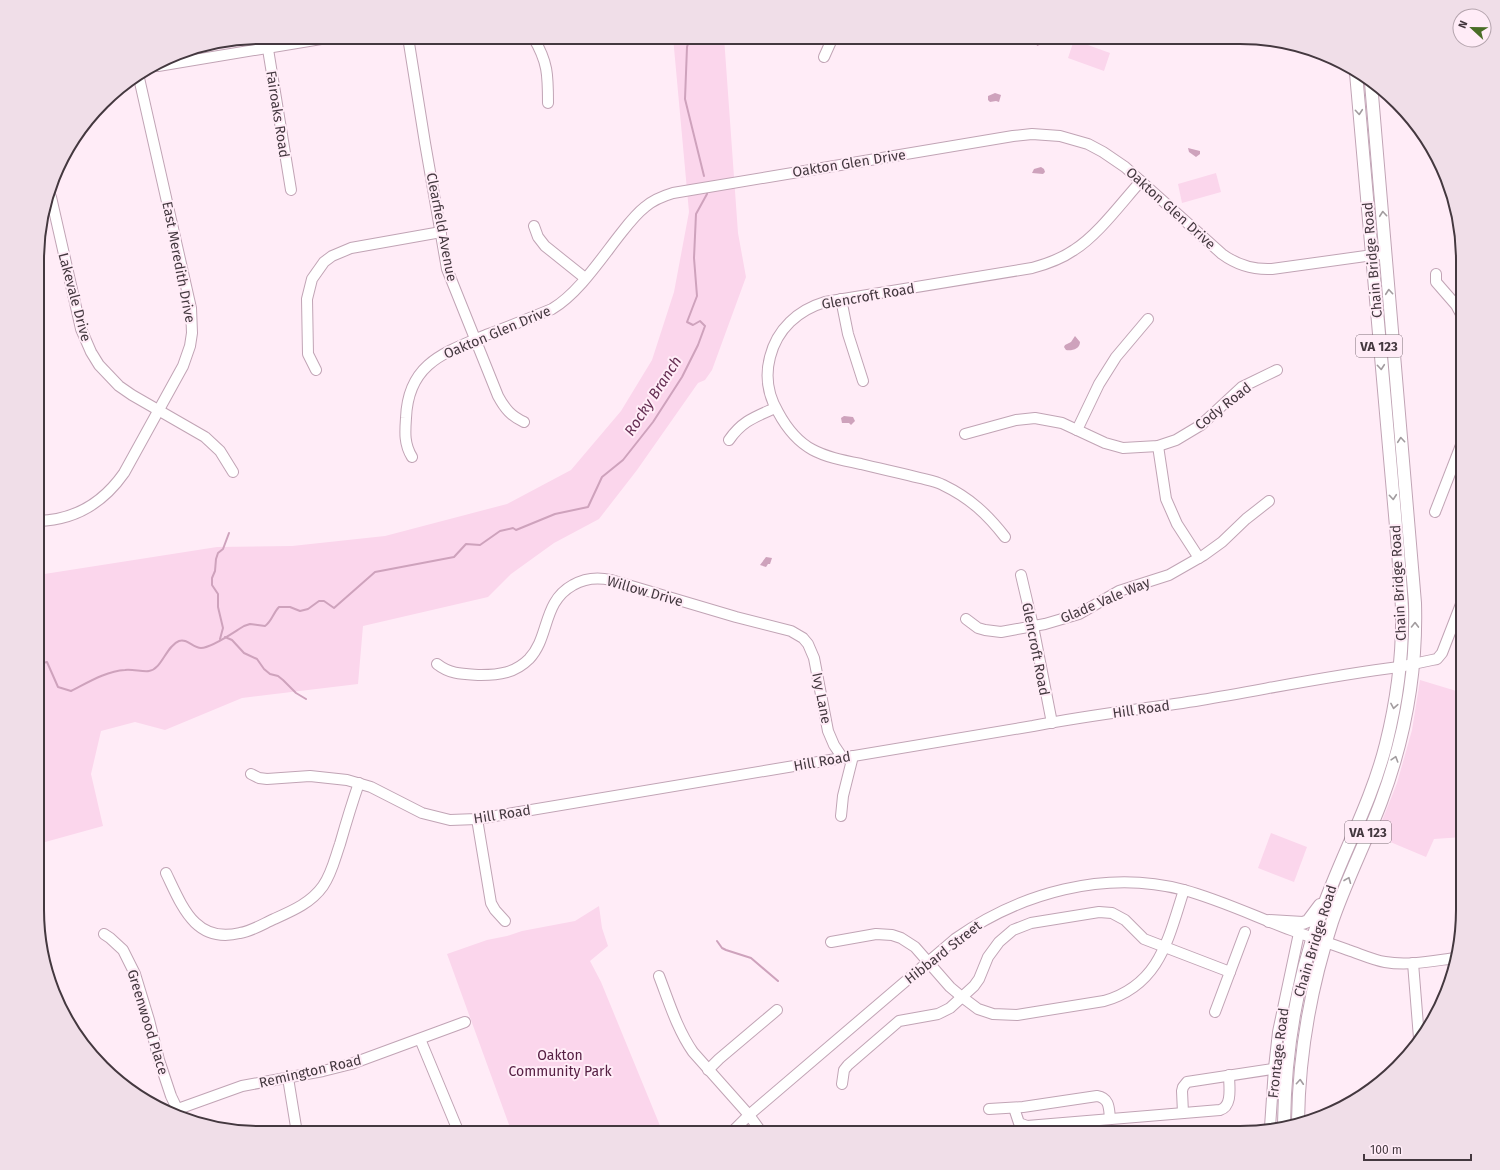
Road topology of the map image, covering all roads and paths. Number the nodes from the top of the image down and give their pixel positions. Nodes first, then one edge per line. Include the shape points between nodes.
1 (267, 44) edge
2 (292, 44) edge
3 (409, 44) edge
4 (536, 44) edge
5 (830, 44) edge
6 (268, 48) junction
7 (824, 57) dead end
8 (169, 64) edge
9 (1356, 78) edge
10 (140, 80) edge
11 (1372, 90) edge
12 (548, 103) dead end
13 (1141, 181) junction
14 (291, 190) dead end
15 (52, 201) edge
16 (534, 226) dead end
17 (441, 232) junction
18 (1386, 253) junction
19 (1371, 255) junction
20 (1436, 274) dead end
21 (585, 278) junction
22 (841, 299) junction
23 (1456, 300) edge
24 (1148, 319) dead end
25 (475, 340) junction
26 (316, 370) dead end
27 (1277, 370) dead end
28 (863, 381) dead end
29 (775, 408) junction
30 (159, 410) junction
31 (524, 422) dead end
32 (1077, 430) junction
33 (965, 434) dead end
34 (729, 440) dead end
35 (1158, 446) junction
36 (412, 457) dead end
37 (1456, 467) edge
38 (233, 472) dead end
39 (1269, 501) dead end
40 (1435, 512) dead end
41 (44, 521) edge
42 (1005, 538) dead end
43 (1199, 558) junction
44 (1021, 575) dead end
45 (1456, 616) edge
46 (966, 619) dead end
47 (1033, 626) junction
48 (803, 638) joint
49 (438, 664) dead end
50 (1414, 664) junction
51 (1399, 667) junction
52 (1052, 723) junction
53 (853, 756) junction
54 (842, 758) junction
55 (251, 774) dead end
56 (359, 783) junction
57 (841, 816) dead end
58 (477, 819) junction
59 (166, 873) dead end
60 (1184, 890) junction
61 (1327, 897) junction
62 (505, 920) dead end
63 (1269, 921) junction
64 (1245, 932) dead end
65 (1299, 933) junction
66 (104, 934) dead end
67 (1313, 938) junction
68 (831, 942) dead end
69 (1326, 943) junction
70 (1165, 947) junction
71 (1451, 958) edge
72 (928, 962) junction
73 (1413, 963) junction
74 (1230, 972) junction
75 (659, 976) dead end
76 (962, 997) junction
77 (776, 1010) dead end
78 (1215, 1012) dead end
79 (465, 1022) dead end
80 (1419, 1032) edge
81 (420, 1039) junction
82 (1287, 1067) junction
83 (1274, 1068) junction
84 (708, 1070) junction
85 (1229, 1075) junction
86 (288, 1078) junction
87 (842, 1084) dead end
88 (1014, 1108) junction
89 (989, 1109) dead end
90 (179, 1110) edge
91 (183, 1112) edge
92 (1183, 1113) junction
93 (749, 1115) junction
94 (1298, 1118) edge
95 (1110, 1119) junction
96 (1284, 1122) edge
97 (1270, 1124) edge
98 (296, 1126) edge
99 (456, 1126) edge
100 (738, 1126) edge
101 (757, 1126) edge

1 - 6 street, Fairoaks Road
2 - 6 street
3 - 17 street, Clearfield Avenue
4 - 12 street via 545,61
5 - 7 street
6 - 8 street
6 - 14 street, Fairoaks Road
9 -> 19 main road, Chain Bridge Road / VA 123
10 - 30 street, East Meredith Drive via 192,321 190,346 186,358
18 -> 11 main road, Chain Bridge Road / VA 123
13 - 19 street, Oakton Glen Drive via 1222,254 1247,267 1272,269
13 - 21 street, Oakton Glen Drive via 1117,160 1088,144 1060,136 1032,134 672,193 652,202 640,212
13 - 22 street, Glencroft Road via 1083,243 1047,264
15 - 30 street, Lakevale Drive via 76,309 91,352 120,386
16 - 21 street via 542,243
17 - 25 street, Clearfield Avenue via 450,279
17 - 26 street via 351,248 324,262 312,279 307,299 308,354
18 - 19 street, Oakton Glen Drive
50 -> 18 main road, Chain Bridge Road / VA 123 via 1415,603
19 -> 51 main road, Chain Bridge Road / VA 123 via 1398,549 1402,609
20 - 23 street via 1436,282
21 - 25 street, Oakton Glen Drive via 569,296 552,309
22 - 28 street via 848,334
22 - 29 street, Glencroft Road via 806,309 781,332 771,353 767,373 770,396
24 - 32 street via 1116,357 1099,384
25 - 31 street, Clearfield Avenue via 504,408
25 - 36 street, Oakton Glen Drive via 436,358 427,365 414,384 406,407 405,437
27 - 35 street, Cody Road via 1242,387 1201,425 1176,440
29 - 34 street via 744,423 736,429
29 - 42 street, Glencroft Road via 792,434 815,452 942,484 970,500 992,519
30 - 38 street, Lakevale Drive via 206,437 220,450
30 - 41 street, East Meredith Drive via 124,473 107,494 92,506 74,515
32 - 33 street, Cody Road via 1062,423 1035,418 1016,420
32 - 35 street, Cody Road via 1105,444 1123,448
35 - 43 street via 1166,499 1177,524
37 - 40 street
39 - 43 street, Glade Vale Way via 1214,549
43 - 47 street, Glade Vale Way via 1169,574 1119,591 1079,614
44 - 47 street, Glencroft Road
45 - 50 street, Hill Road via 1440,656
46 - 47 street, Glade Vale Way via 978,628 992,631
47 - 52 street, Glencroft Road
48 - 49 street, Willow Drive via 791,631 611,580 596,578 576,583 561,594 551,609 534,653 514,669 495,675 458,674 444,670
48 - 54 street, Ivy Lane via 812,650 828,731
50 - 51 street, Hill Road
69 -> 50 main road, Chain Bridge Road / VA 123 via 1340,901 1390,778 1405,720
51 - 52 street, Hill Road
51 -> 61 main road, Chain Bridge Road / VA 123 via 1393,714 1378,773
52 - 53 street, Hill Road
53 - 54 street, Hill Road
53 - 57 street
54 - 58 street, Hill Road
55 - 56 street, Hill Road via 267,779 310,776
56 - 58 street, Hill Road via 422,813 450,820
56 - 59 street via 329,876 315,895 296,909 244,932 229,935 213,933 200,927 190,918
58 - 62 street via 491,903 494,910
60 - 63 street, Hibbard Street
60 - 70 street
60 - 72 street, Hibbard Street via 1152,884 1126,883 1051,892 1017,904 984,920 955,939
61 - 63 main road via 1308,921
61 - 67 main road, Chain Bridge Road / VA 123
63 - 65 street, Hibbard Street
64 - 74 street
65 - 67 street, Hibbard Street
65 - 83 street, Frontage Road via 1279,1028
66 - 90 street, Greenwood Place via 123,950 135,974 159,1060
67 - 69 street, Hibbard Street
67 - 82 main road, Chain Bridge Road / VA 123 via 1297,999
68 - 72 street via 876,934 892,935 909,942
69 - 73 street, Hibbard Street via 1385,962
94 -> 69 main road, Chain Bridge Road / VA 123 via 1310,1000
70 - 74 street
70 - 76 street via 1156,966 1142,981 1125,994 1104,1002 1006,1016 978,1009
70 - 76 street via 1144,939 1125,920 1106,912 1031,923 1013,930 998,942 988,957 979,979
71 - 73 street, Hibbard Street
72 - 76 street
72 - 93 street, Hibbard Street
73 - 80 street
74 - 78 street
75 - 84 street via 680,1030
76 - 87 street via 943,1013 899,1021 848,1064 844,1070
77 - 84 street
79 - 81 street, Remington Road
81 - 86 street, Remington Road via 351,1064
81 - 99 street
82 - 83 street
82 - 96 main road, Chain Bridge Road / VA 123
83 - 85 street
83 - 97 street, Frontage Road
84 - 93 street
85 - 92 street via 1185,1084 1182,1091
85 - 92 street via 1228,1102 1225,1108 1210,1112
86 - 91 street, Remington Road via 242,1086
86 - 98 street
88 - 89 street
88 - 95 street via 1019,1123 1027,1126
88 - 95 street via 1097,1096 1108,1102
92 - 95 street
93 - 100 street, Hibbard Street
93 - 101 street

